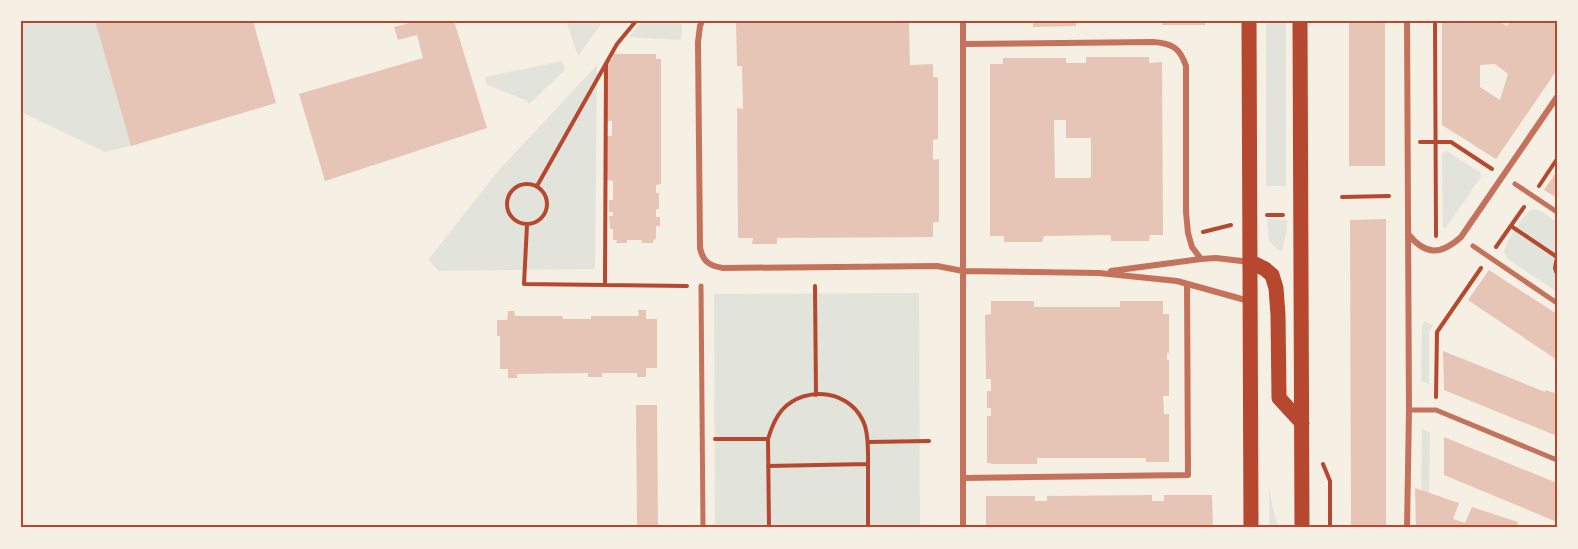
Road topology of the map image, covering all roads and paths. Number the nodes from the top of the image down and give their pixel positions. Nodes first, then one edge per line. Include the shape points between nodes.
1 (636, 21) edge
2 (702, 21) edge
3 (963, 21) edge
4 (1249, 21) edge
5 (1300, 21) edge
6 (1407, 21) edge
7 (1435, 21) edge
8 (964, 44) junction
9 (606, 64) junction
10 (1557, 98) edge
11 (1417, 142) dead end
12 (1436, 142) junction
13 (1557, 159) edge
14 (1492, 169) dead end
15 (1515, 184) dead end
16 (537, 186) junction
17 (1532, 195) junction
18 (1389, 196) dead end
19 (1342, 197) dead end
20 (1557, 212) edge
21 (527, 225) junction
22 (1511, 226) junction
23 (1408, 234) junction
24 (1436, 238) dead end
25 (1473, 246) dead end
26 (1489, 257) junction
27 (1201, 259) junction
28 (1251, 262) junction
29 (963, 271) junction
30 (1099, 273) junction
31 (1557, 274) edge
32 (1187, 284) junction
33 (605, 285) junction
34 (701, 286) joint
35 (815, 286) dead end
36 (1249, 301) junction
37 (1557, 303) edge
38 (816, 395) junction
39 (1409, 410) junction
40 (1436, 410) junction
41 (1302, 423) junction
42 (702, 439) junction
43 (768, 439) junction
44 (929, 441) dead end
45 (868, 442) junction
46 (1557, 460) edge
47 (868, 464) junction
48 (768, 466) junction
49 (963, 478) junction
50 (703, 528) edge
51 (769, 528) edge
52 (868, 528) edge
53 (963, 528) edge
54 (1251, 528) edge
55 (1302, 528) edge
56 (1407, 528) edge

1 - 9 path
2 - 29 street via 698,42 700,248 706,262 723,268 938,266
3 - 8 street
4 - 28 main road
5 - 41 main road
6 - 23 street
7 - 12 path
8 - 27 street via 1165,42 1176,48 1186,66 1188,233 1193,250
8 - 29 street
9 - 16 path
9 - 33 path
10 - 23 street via 1461,237 1443,250 1434,251 1416,244
11 - 12 path
12 - 14 path via 1451,142
12 - 24 path
13 - 17 path
15 - 17 street
16 - 21 path via 546,196 547,210 540,221
16 - 21 path via 518,186 507,202 514,220
17 - 20 street
17 - 22 path
18 - 19 path
21 - 33 path via 524,284
22 - 26 path
22 - 31 path via 1557,257
23 - 39 street
25 - 26 street
26 - 37 street
26 - 40 path via 1437,332
27 - 28 street
27 - 30 street
28 - 36 main road
28 - 41 main road via 1272,275 1278,315 1280,398
29 - 30 street
29 - 49 street
30 - 32 street
32 - 36 street
32 - 49 street via 1188,475
33 - 34 path
34 - 42 street
35 - 38 path
36 - 54 main road
38 - 43 path via 794,400 781,412
38 - 45 path via 842,400 856,410 865,425
39 - 40 street
39 - 56 street
40 - 46 street
41 - 55 main road
42 - 43 path
42 - 50 street
43 - 48 path
44 - 45 path
45 - 47 path
47 - 48 path
47 - 52 path
48 - 51 path
49 - 53 street

